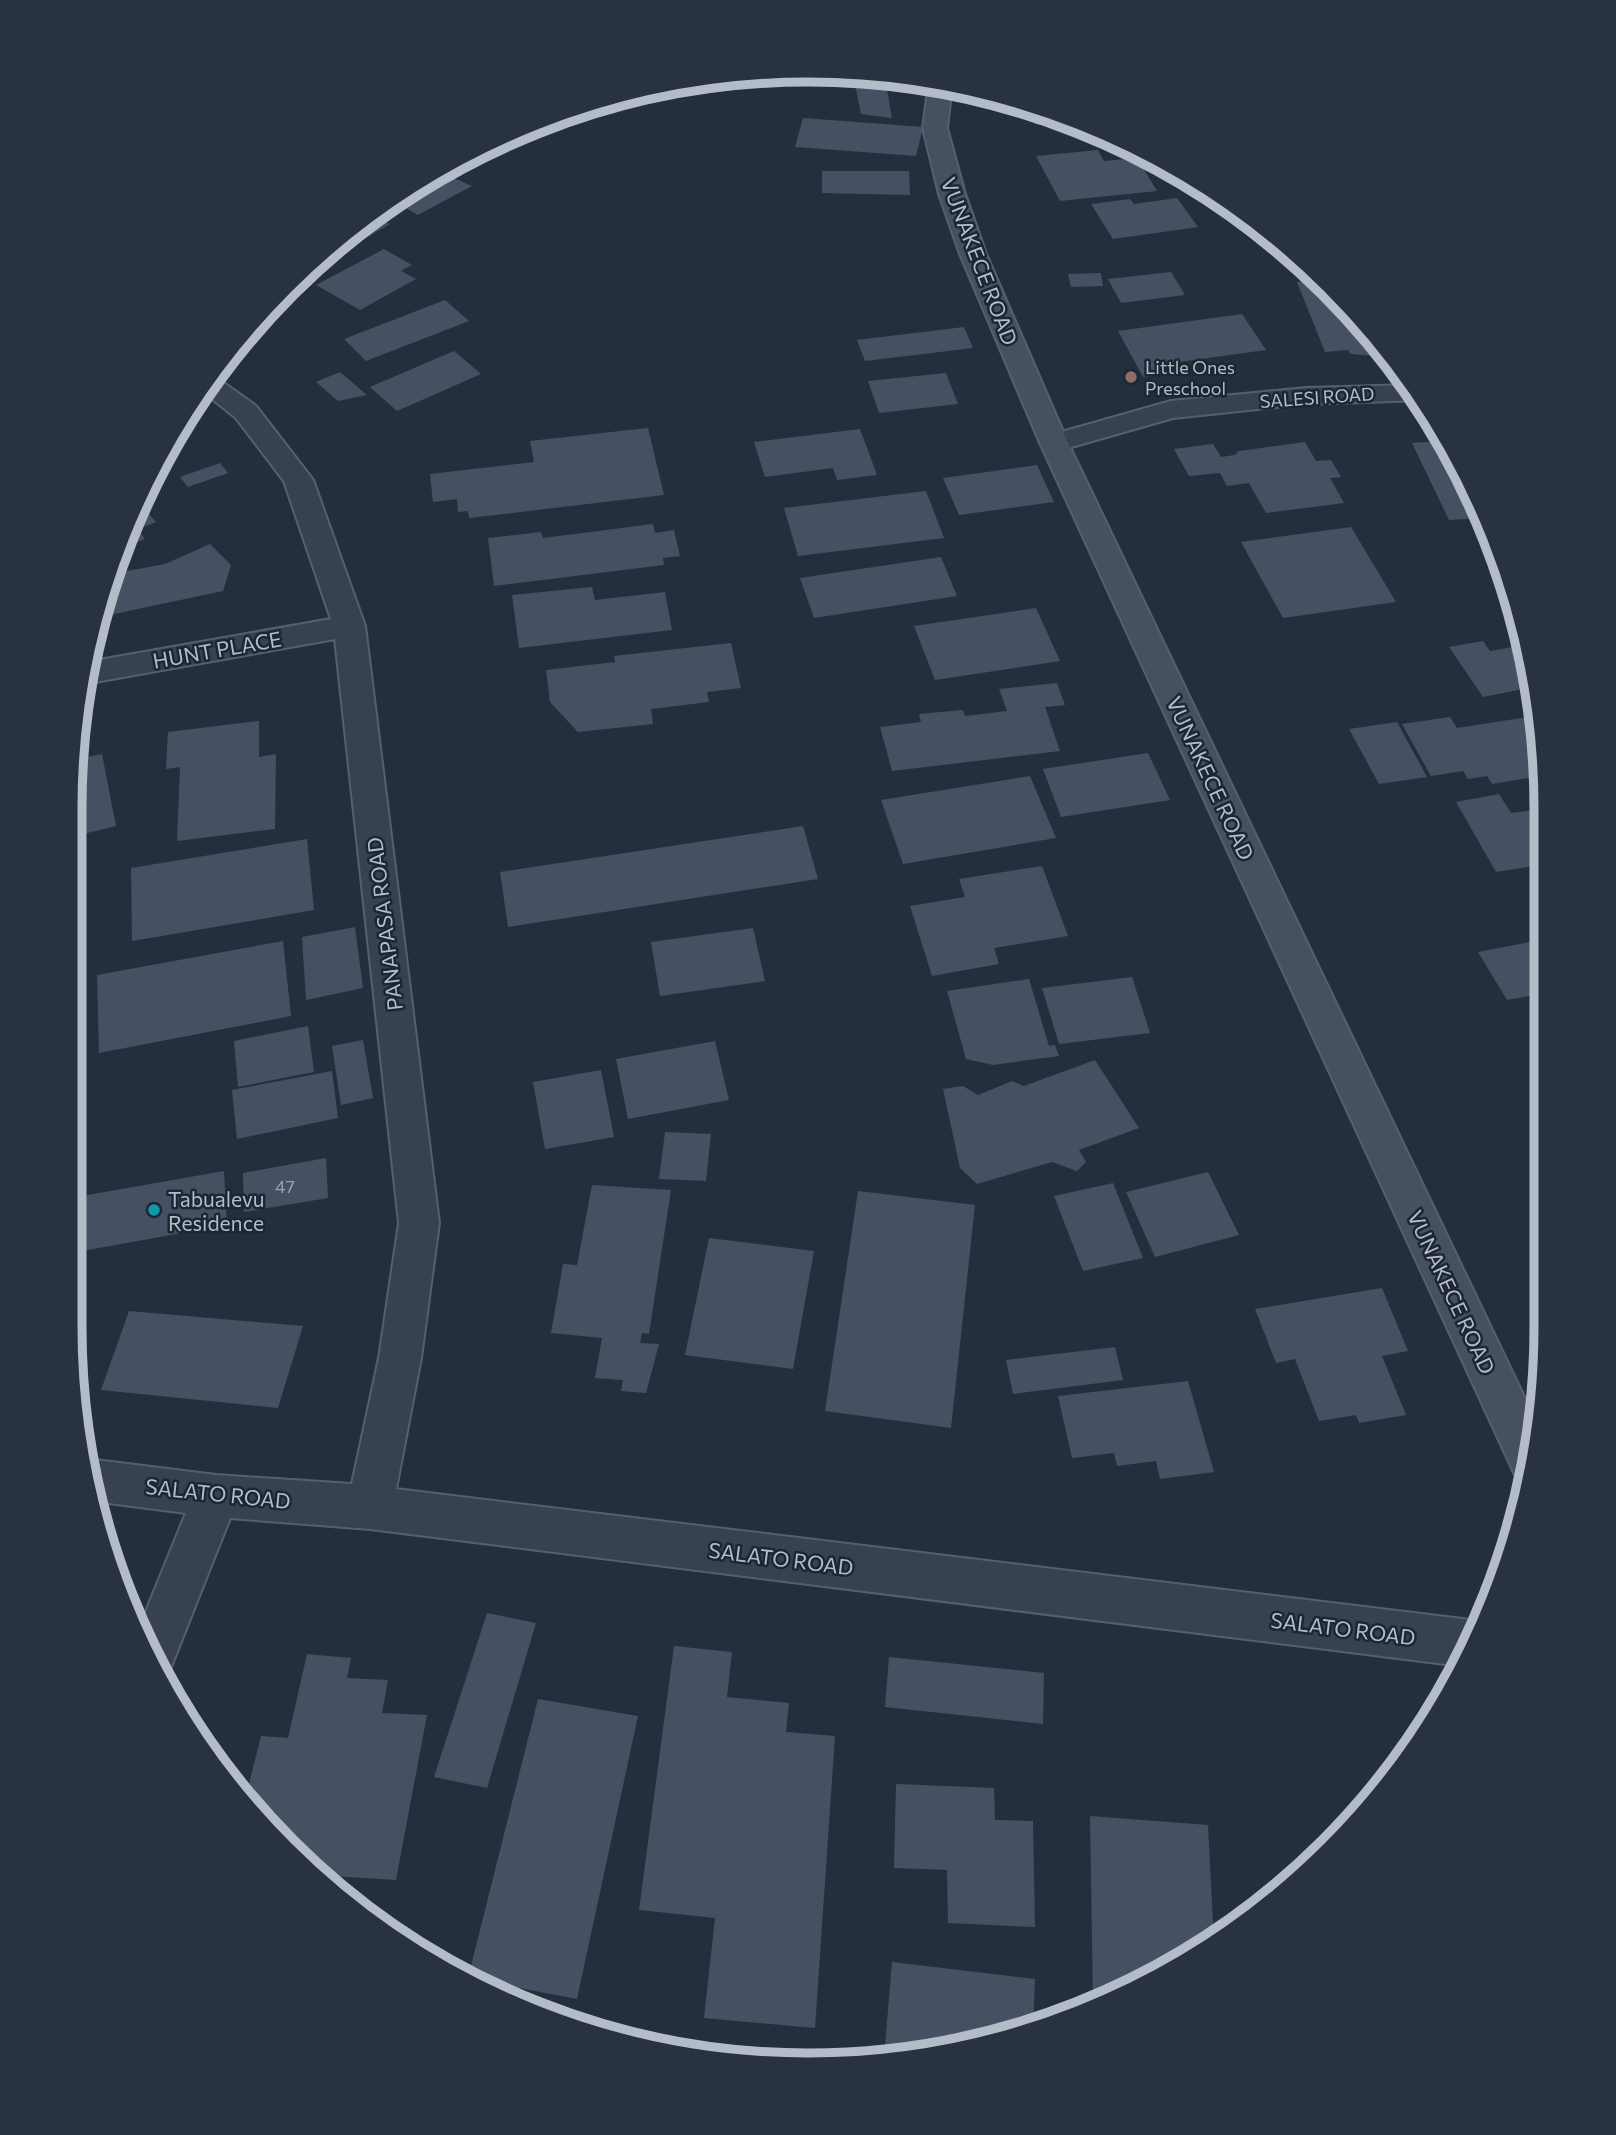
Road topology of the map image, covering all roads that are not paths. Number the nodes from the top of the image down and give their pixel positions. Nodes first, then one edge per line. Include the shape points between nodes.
1 (940, 94) edge
2 (216, 389) edge
3 (1403, 393) edge
4 (1054, 443) junction
5 (349, 626) junction
6 (95, 671) edge
7 (1524, 1445) edge
8 (99, 1480) edge
9 (216, 1496) junction
10 (370, 1507) junction
11 (1461, 1643) edge
12 (156, 1645) edge

1 - 4 main road, VUNAKECE ROAD via 935,128 952,194
2 - 5 street, PANAPASA ROAD via 246,412 298,480
3 - 4 street, SALESI ROAD via 1306,396 1171,410
4 - 7 main road, VUNAKECE ROAD
5 - 6 street, HUNT PLACE
5 - 10 street, PANAPASA ROAD via 419,1223 401,1358
8 - 9 street, SALATO ROAD
9 - 10 street, SALATO ROAD
9 - 12 street
10 - 11 street, SALATO ROAD

